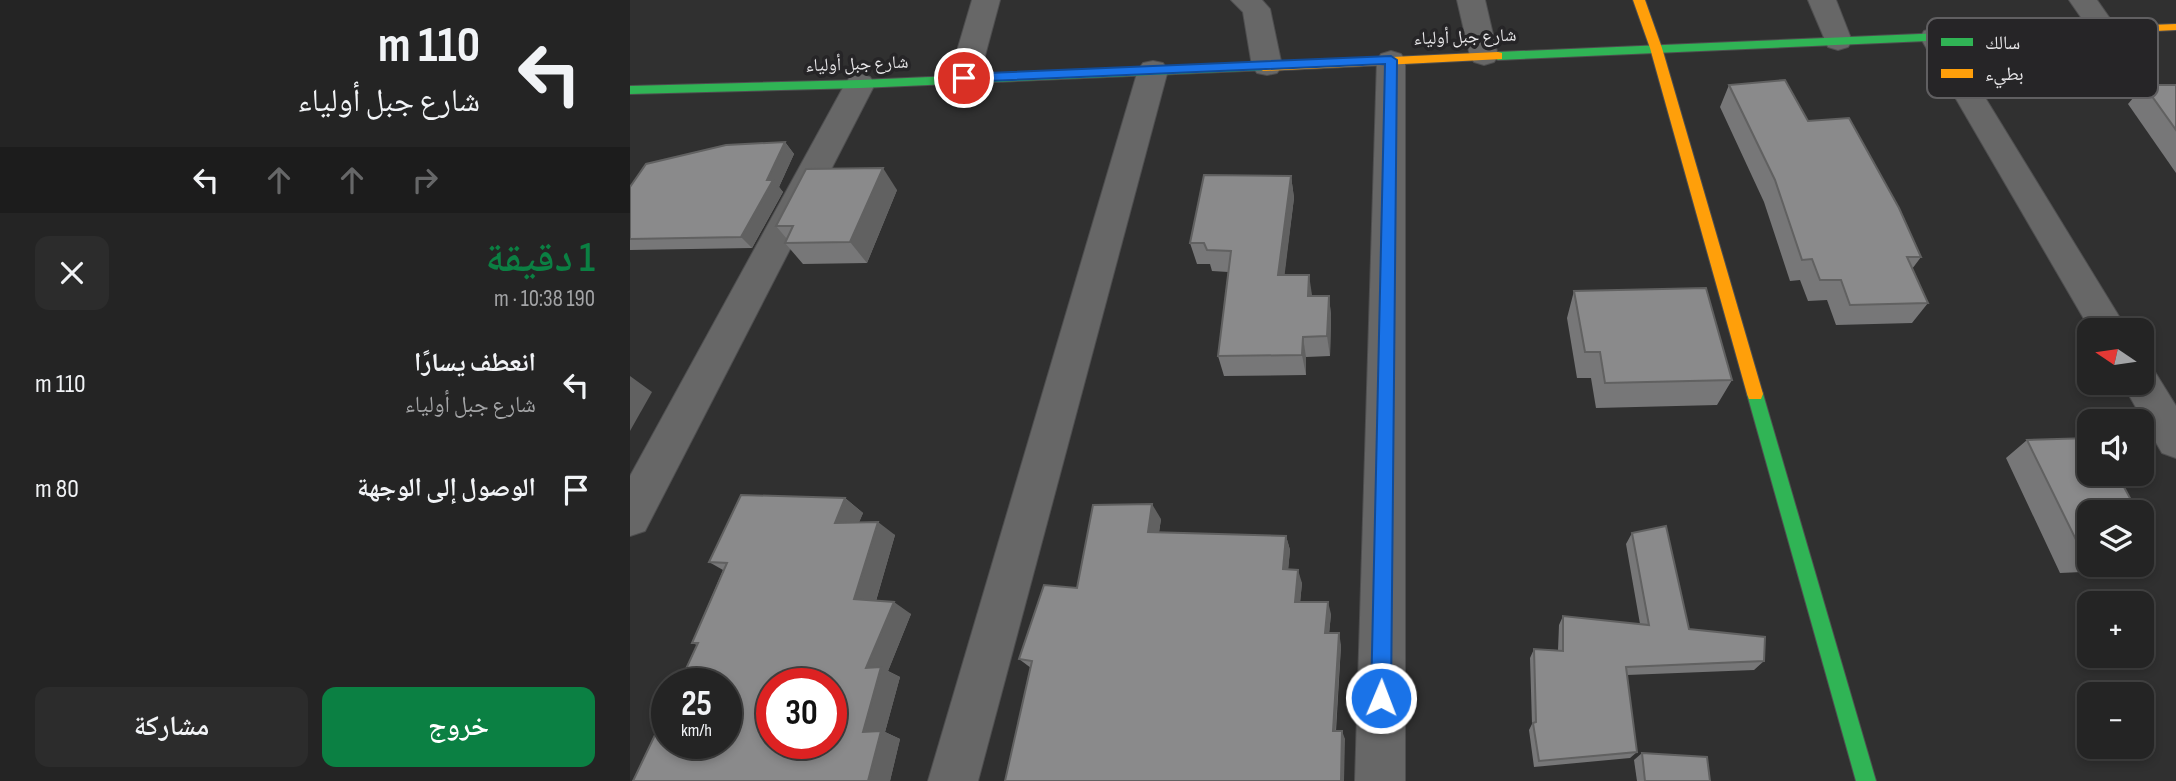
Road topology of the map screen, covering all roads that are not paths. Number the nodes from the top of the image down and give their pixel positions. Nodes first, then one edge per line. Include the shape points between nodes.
1 (986, 0) edge
2 (1245, 0) edge
3 (1471, 0) edge
4 (1639, 0) edge
5 (1822, 0) edge
6 (2083, 0) edge
7 (2096, 18) edge
8 (2176, 27) edge
9 (2158, 28) edge
10 (1927, 37) edge
11 (1839, 41) junction
12 (1656, 48) junction
13 (1484, 56) junction
14 (1391, 60) junction
15 (1267, 66) junction
16 (1153, 70) junction
17 (964, 78) junction
18 (860, 83) junction
19 (630, 90) edge
20 (1971, 98) edge
21 (2102, 318) edge
22 (2149, 396) edge
23 (2176, 441) edge
24 (630, 517) edge
25 (953, 781) edge
26 (1380, 781) edge
27 (1866, 781) edge

1 - 17 street
2 - 15 street via 1256,9
3 - 13 street
4 - 12 main road
5 - 11 street
6 - 7 street
8 - 9 main road, شارع جبل أولياء
10 - 11 main road, شارع جبل أولياء
11 - 12 main road, شارع جبل أولياء
12 - 13 main road, شارع جبل أولياء
12 - 27 main road
13 - 14 main road, شارع جبل أولياء
14 - 15 main road, شارع جبل أولياء
14 - 26 street
15 - 16 main road, شارع جبل أولياء
16 - 17 main road, شارع جبل أولياء
16 - 25 street
17 - 18 main road, شارع جبل أولياء
18 - 19 main road, شارع جبل أولياء
18 - 24 street
20 - 21 street
22 - 23 street

